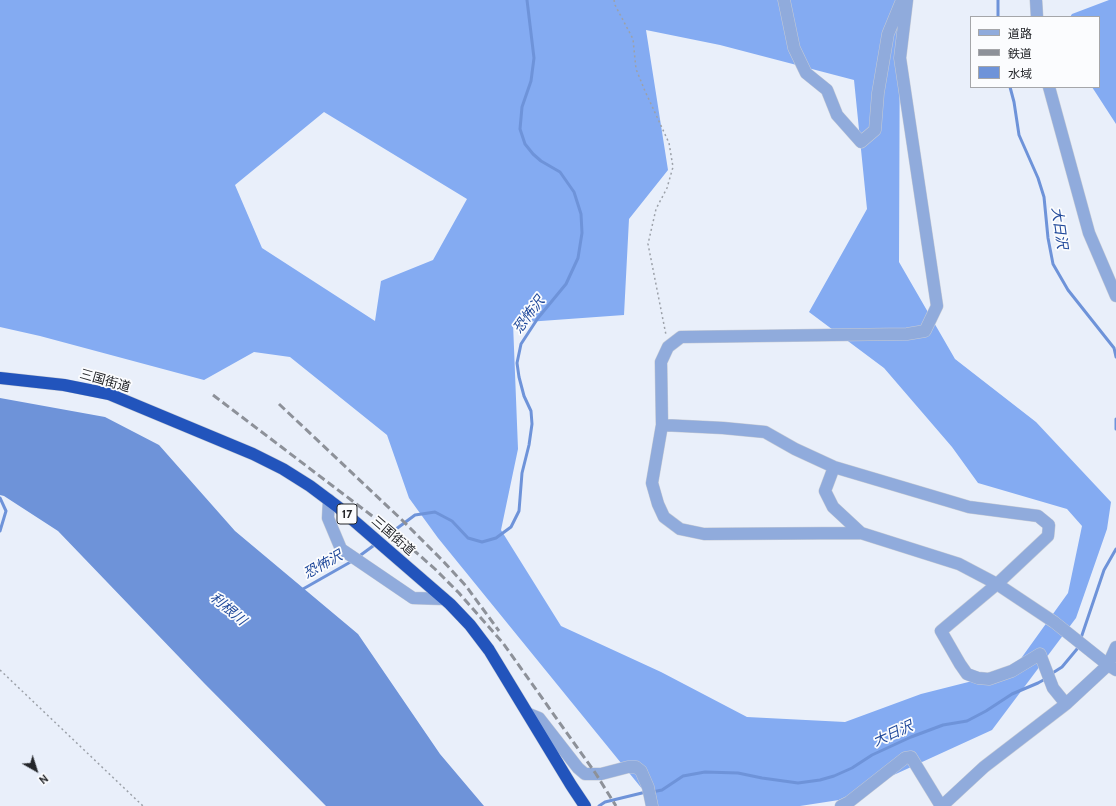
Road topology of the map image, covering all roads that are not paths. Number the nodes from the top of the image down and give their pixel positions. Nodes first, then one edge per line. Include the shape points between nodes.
1 (784, 0) edge
2 (902, 0) edge
3 (907, 0) edge
4 (1036, 0) edge
5 (1037, 16) edge
6 (1049, 88) edge
7 (1116, 296) edge
8 (0, 378) edge
9 (662, 425) junction
10 (834, 467) junction
11 (329, 500) junction
12 (861, 533) junction
13 (997, 584) junction
14 (444, 599) junction
15 (1116, 647) edge
16 (1108, 665) edge
17 (1066, 704) junction
18 (529, 714) junction
19 (650, 797) edge
20 (585, 806) edge
21 (841, 806) edge
22 (942, 806) edge

1 - 2 street via 794,48 806,73 827,90 837,115 861,142 875,130 888,34
3 - 9 street via 900,58 937,306 925,331 908,334 681,337 668,347 661,362
4 - 5 street
6 - 7 street via 1089,233
8 - 11 highway, 三国街道 / 17 via 64,384 109,394 253,454 297,477
9 - 10 street via 765,432
9 - 12 street via 652,483 664,517 680,529 704,534
10 - 12 street via 825,491 834,507
10 - 13 street via 969,507 1038,516 1049,525 1048,536
11 - 14 highway, 三国街道 / 17
11 - 14 street via 328,518 341,549 413,598
12 - 13 street via 959,564
13 - 16 street via 1054,622
13 - 17 street via 940,631 967,674 978,678 989,679 1012,671 1040,654 1053,688
14 - 18 highway, 三国街道 / 17 via 470,625 489,650
15 - 16 street
16 - 17 street
17 - 22 street via 984,767
18 - 19 street via 539,718 585,774 601,774 636,767 641,771
18 - 20 highway, 三国街道 / 17
21 - 22 street via 905,758 911,757

